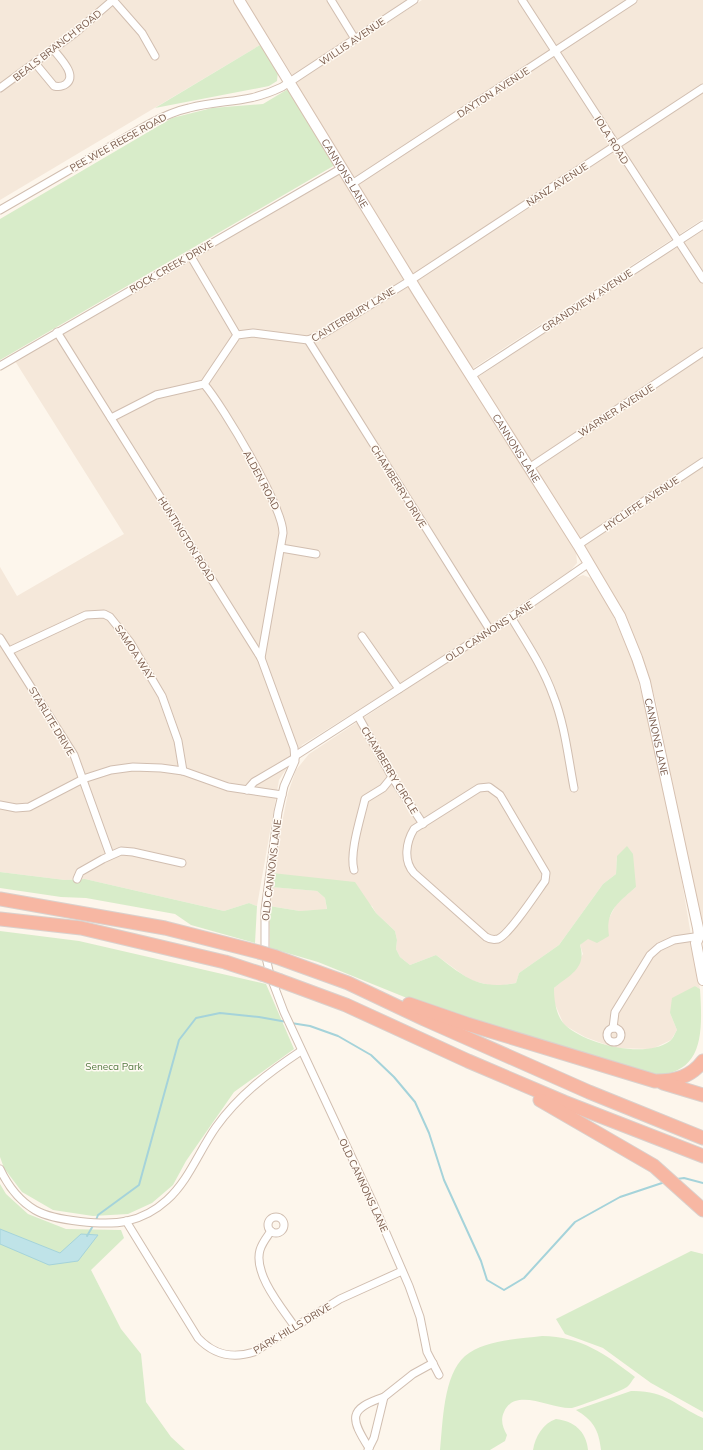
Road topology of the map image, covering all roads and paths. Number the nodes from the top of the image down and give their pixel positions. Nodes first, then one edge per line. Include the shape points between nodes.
1 (114, 0) edge
2 (239, 0) edge
3 (330, 0) edge
4 (414, 0) edge
5 (522, 0) edge
6 (633, 0) edge
7 (355, 39) junction
8 (53, 50) junction
9 (556, 51) junction
10 (155, 56) dead end
11 (36, 63) junction
12 (290, 82) junction
13 (0, 88) edge
14 (703, 88) edge
15 (616, 145) junction
16 (342, 168) junction
17 (352, 184) junction
18 (0, 210) edge
19 (703, 225) edge
20 (678, 241) junction
21 (190, 255) junction
22 (703, 279) edge
23 (411, 280) junction
24 (57, 332) junction
25 (237, 335) junction
26 (308, 340) junction
27 (703, 352) edge
28 (0, 366) edge
29 (471, 376) junction
30 (204, 384) junction
31 (111, 418) junction
32 (703, 462) edge
33 (529, 468) junction
34 (578, 545) junction
35 (281, 548) junction
36 (316, 554) dead end
37 (589, 564) junction
38 (511, 617) junction
39 (490, 630) junction
40 (362, 636) dead end
41 (0, 638) edge
42 (9, 651) junction
43 (260, 658) junction
44 (399, 689) junction
45 (358, 716) junction
46 (295, 757) junction
47 (183, 771) junction
48 (392, 777) junction
49 (83, 779) junction
50 (574, 788) dead end
51 (247, 790) junction
52 (282, 795) junction
53 (0, 805) edge
54 (423, 824) junction
55 (110, 855) junction
56 (182, 863) dead end
57 (354, 870) dead end
58 (76, 879) dead end
59 (0, 899) edge
60 (0, 919) edge
61 (702, 937) edge
62 (703, 980) edge
63 (348, 983) junction
64 (613, 1028) dead end
65 (301, 1051) junction
66 (468, 1061) junction
67 (703, 1061) edge
68 (655, 1081) junction
69 (703, 1095) edge
70 (703, 1138) edge
71 (703, 1156) edge
72 (0, 1169) edge
73 (703, 1210) edge
74 (122, 1222) junction
75 (271, 1231) dead end
76 (402, 1271) junction
77 (295, 1327) junction
78 (432, 1363) junction
79 (438, 1375) dead end
80 (384, 1398) junction
81 (368, 1449) edge

1 - 8 street, BEALS BRANCH ROAD
1 - 10 street via 142,33
2 - 12 main road, CANNONS LANE
3 - 7 street
4 - 7 street, WILLIS AVENUE
5 - 9 street, IOLA ROAD
6 - 9 street, DAYTON AVENUE
7 - 12 street, WILLIS AVENUE
8 - 11 street, BEALS BRANCH ROAD
8 - 11 street via 69,72 70,79 67,84 54,86
9 - 15 street, IOLA ROAD
9 - 17 street, DAYTON AVENUE
11 - 13 street, BEALS BRANCH ROAD
12 - 16 main road, CANNONS LANE
12 - 18 street, PEE WEE REESE ROAD via 258,98 190,107 160,118
14 - 15 street, NANZ AVENUE
15 - 20 street, IOLA ROAD
15 - 23 street, NANZ AVENUE
16 - 17 main road, CANNONS LANE
16 - 21 street, ROCK CREEK DRIVE
17 - 23 main road, CANNONS LANE
19 - 20 street, GRANDVIEW AVENUE
20 - 22 street, IOLA ROAD
20 - 29 street, GRANDVIEW AVENUE
21 - 24 street, ROCK CREEK DRIVE
21 - 25 street
23 - 26 street, CANTERBURY LANE via 323,334
23 - 29 main road, CANNONS LANE
24 - 28 street, ROCK CREEK DRIVE
24 - 31 street, HUNTINGTON ROAD
25 - 26 street, CANTERBURY LANE via 253,333
25 - 30 street
26 - 39 street, CHAMBERRY DRIVE
27 - 33 street, WARNER AVENUE
29 - 33 main road, CANNONS LANE
30 - 31 street via 156,395
30 - 35 street, ALDEN ROAD via 222,408 273,500 282,524
31 - 43 street, HUNTINGTON ROAD
32 - 34 street, HYCLIFFE AVENUE
33 - 34 main road, CANNONS LANE
34 - 37 main road, CANNONS LANE
35 - 36 street
35 - 43 street, ALDEN ROAD
37 - 38 street, OLD CANNONS LANE
37 - 61 main road, CANNONS LANE via 620,616 645,682
38 - 39 street, OLD CANNONS LANE
38 - 50 street via 540,666 554,696 563,727
39 - 44 street, OLD CANNONS LANE
40 - 44 street
41 - 42 street, STARLITE DRIVE
42 - 47 street, SAMOA WAY via 86,614 104,614 110,617 120,626 162,696 178,741
42 - 49 street, STARLITE DRIVE via 68,744
43 - 46 street, HUNTINGTON ROAD via 294,748
44 - 45 street, OLD CANNONS LANE
45 - 46 street, OLD CANNONS LANE
45 - 48 street, CHAMBERRY CIRCLE
46 - 51 street via 254,782
46 - 52 street, OLD CANNONS LANE
47 - 49 street via 133,767 111,770
47 - 51 street via 228,787
48 - 54 street, CHAMBERRY CIRCLE
48 - 57 street via 383,788 365,799 354,851
49 - 53 street via 29,807
49 - 55 street, STARLITE DRIVE
51 - 52 street
52 - 65 street, OLD CANNONS LANE via 265,910 265,948 270,975
54 - 54 street, CHAMBERRY CIRCLE via 479,788 489,787 500,794 543,866 546,876 540,888 501,937 494,940 486,937 410,868 407,860 409,838 414,829
55 - 56 street via 121,851 133,852
55 - 58 street via 80,872
59 - 63 highway, bridge via 164,928 276,957
60 - 66 highway, bridge via 81,928 226,962 346,1005
61 - 62 main road, CANNONS LANE via 696,943
61 - 64 street via 674,940 659,947 650,955 616,1012
63 - 68 highway via 467,1024
63 - 70 highway via 589,1092
65 - 74 street via 261,1078 238,1100 215,1128 179,1187 167,1200 146,1214
65 - 76 street, OLD CANNONS LANE
66 - 71 highway via 564,1102
66 - 73 highway via 556,1108 654,1166
67 - 68 highway via 696,1070 684,1077
68 - 69 highway
72 - 74 street via 14,1193 34,1210 55,1218 80,1222
74 - 77 street, PARK HILLS DRIVE via 191,1330 208,1347 220,1354 242,1355 263,1347
75 - 77 street via 261,1249 260,1265 264,1279
76 - 77 street, PARK HILLS DRIVE via 340,1299
76 - 78 street, OLD CANNONS LANE via 415,1301
78 - 79 street, OLD CANNONS LANE
78 - 80 street via 413,1374
80 - 81 street via 374,1438
80 - 81 street via 362,1406 356,1412 356,1425

